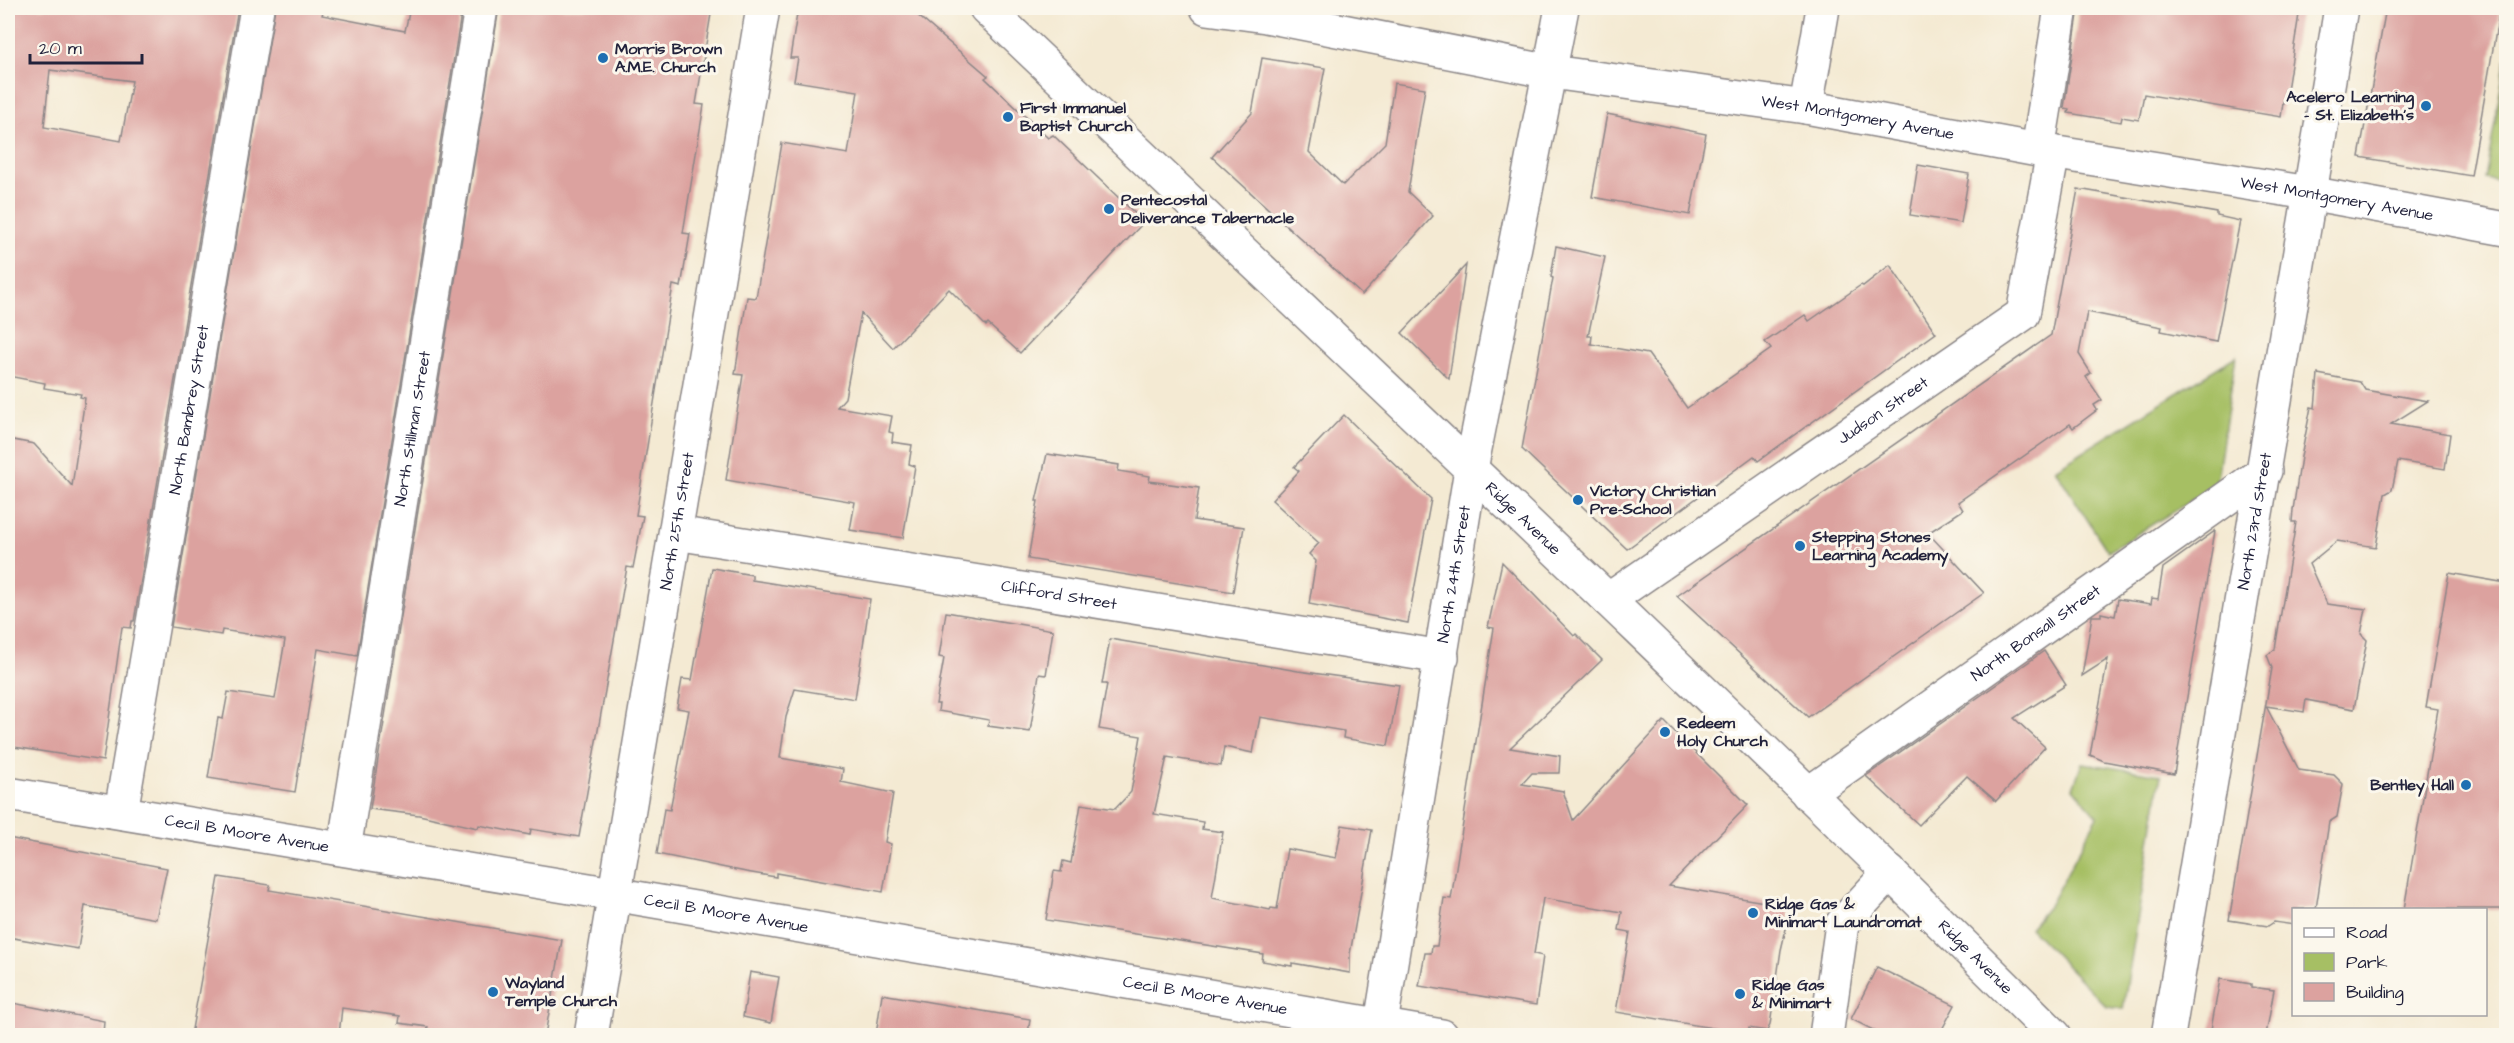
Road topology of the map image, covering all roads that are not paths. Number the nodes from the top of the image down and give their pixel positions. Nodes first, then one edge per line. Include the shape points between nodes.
1 (257, 8) edge
2 (481, 8) edge
3 (763, 8) edge
4 (987, 8) edge
5 (1207, 8) edge
6 (1562, 8) edge
7 (1823, 8) edge
8 (2061, 8) edge
9 (2341, 8) edge
10 (1267, 12) edge
11 (1551, 72) junction
12 (1806, 107) junction
13 (2045, 151) junction
14 (2309, 193) junction
15 (2506, 229) edge
16 (1471, 470) junction
17 (2265, 471) junction
18 (676, 533) junction
19 (1608, 600) junction
20 (1442, 657) junction
21 (8, 794) edge
22 (1808, 794) junction
23 (121, 812) junction
24 (344, 849) junction
25 (1890, 872) junction
26 (613, 894) junction
27 (1380, 1030) edge
28 (591, 1035) edge
29 (1442, 1035) edge
30 (1826, 1035) edge
31 (2055, 1035) edge
32 (2168, 1035) edge

1 - 23 street, North Bambrey Street
2 - 24 street, North Stillman Street
3 - 18 street, North 25th Street
4 - 16 street, Ridge Avenue
5 - 10 street, West Montgomery Avenue
6 - 11 street, North 24th Street
7 - 12 street
8 - 13 street, Judson Street
9 - 14 street, North 23rd Street
10 - 11 street, West Montgomery Avenue
11 - 12 street, West Montgomery Avenue
11 - 16 street, North 24th Street
12 - 13 street, West Montgomery Avenue
13 - 14 street, West Montgomery Avenue
13 - 19 street, Judson Street via 2023,314
14 - 15 street, West Montgomery Avenue
14 - 17 street, North 23rd Street
16 - 19 street, Ridge Avenue
16 - 20 street, North 24th Street
17 - 22 street, North Bonsall Street
17 - 32 street, North 23rd Street
18 - 20 street, Clifford Street
18 - 26 street, North 25th Street
19 - 22 street, Ridge Avenue
20 - 27 street, North 24th Street
21 - 23 street, Cecil B Moore Avenue
22 - 25 street, Ridge Avenue
23 - 24 street, Cecil B Moore Avenue
24 - 26 street, Cecil B Moore Avenue
25 - 30 street via 1842,924
25 - 31 street, Ridge Avenue
26 - 27 street, Cecil B Moore Avenue
26 - 28 street, North 25th Street
27 - 29 street, Cecil B Moore Avenue

